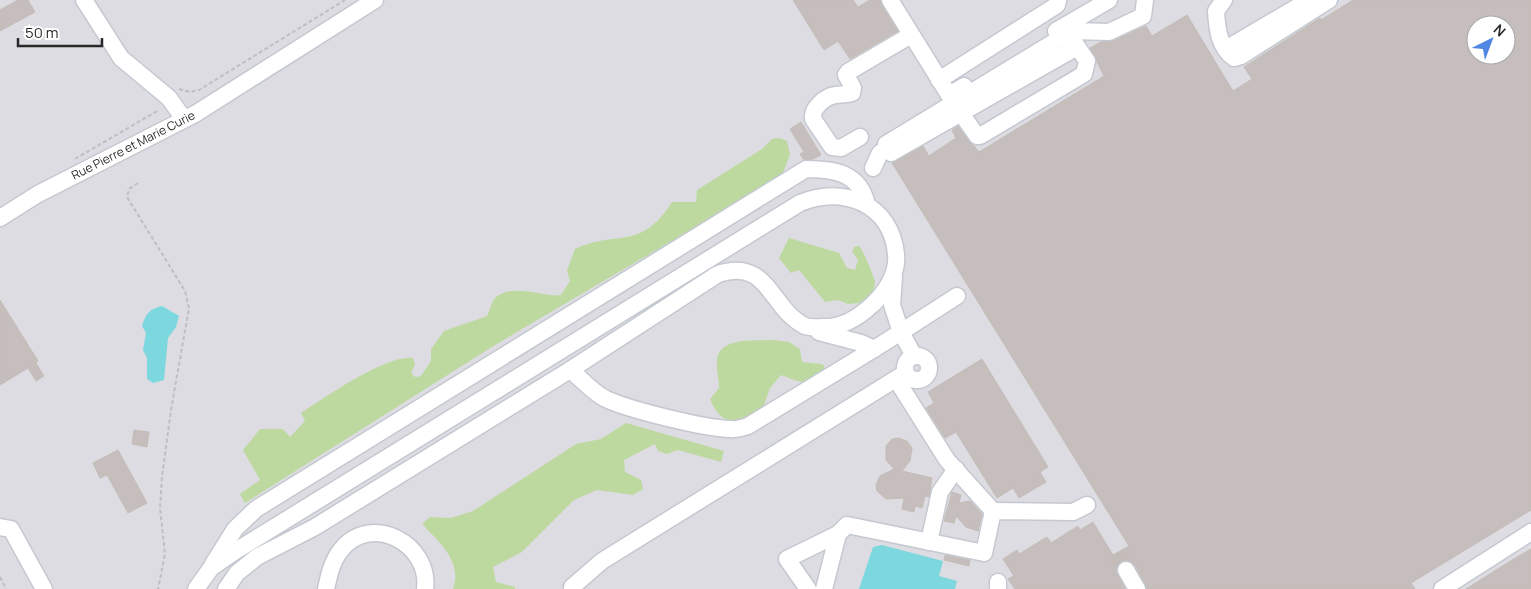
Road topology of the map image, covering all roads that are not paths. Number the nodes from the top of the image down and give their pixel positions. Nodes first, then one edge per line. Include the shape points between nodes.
1 (84, 0) edge
2 (360, 0) edge
3 (375, 0) edge
4 (890, 0) edge
5 (1058, 0) edge
6 (1108, 0) edge
7 (1145, 0) edge
8 (1224, 0) edge
9 (1310, 0) edge
10 (1329, 0) edge
11 (911, 35) junction
12 (1070, 36) junction
13 (1226, 49) junction
14 (264, 68) junction
15 (939, 80) junction
16 (954, 104) junction
17 (184, 119) junction
18 (860, 137) dead end
19 (874, 165) dead end
20 (867, 205) junction
21 (0, 218) edge
22 (894, 275) junction
23 (957, 296) dead end
24 (807, 327) junction
25 (901, 332) junction
26 (874, 349) junction
27 (570, 370) junction
28 (902, 377) junction
29 (956, 468) junction
30 (1087, 505) dead end
31 (993, 512) junction
32 (0, 527) edge
33 (1531, 532) edge
34 (838, 534) junction
35 (929, 542) junction
36 (211, 568) junction
37 (1126, 570) tunnel mouth
38 (572, 586) dead end
39 (44, 589) edge
40 (196, 589) edge
41 (226, 589) edge
42 (326, 589) edge
43 (425, 589) edge
44 (808, 589) edge
45 (824, 589) edge
46 (1137, 589) edge
47 (1442, 589) edge

1 - 17 street via 121,58 169,98
2 - 14 street, Rue Pierre et Marie Curie via 277,50
3 - 14 street, Rue Pierre et Marie Curie
4 - 11 street
5 - 15 street via 1057,5
6 - 12 street
7 - 12 street via 1143,16 1126,25 1110,32 1072,32
8 - 13 street via 1216,11 1217,32
9 - 13 street
10 - 13 street via 1241,56 1234,58
11 - 15 street
11 - 18 street via 848,72 846,75 853,88 852,93 834,95 818,105 812,114 828,144 837,149
12 - 16 street
12 - 16 street via 1086,62 1084,74 980,136
14 - 17 street, Rue Pierre et Marie Curie
15 - 16 street
16 - 19 street via 886,144 886,150 880,152
17 - 21 street, Rue Pierre et Marie Curie via 38,194
20 - 22 street via 890,231 895,248
20 - 36 street via 836,195 815,197 800,204
20 - 36 street via 860,190 844,174 831,169 806,169 256,509 235,529
22 - 24 street via 875,302 854,319 837,326
22 - 25 street via 892,305
23 - 25 street
24 - 26 street
24 - 27 street via 790,314 756,276 727,271 703,283
25 - 26 street
25 - 28 street via 914,356
26 - 27 street via 738,429 623,406 599,395
27 - 41 street via 314,527 257,557 237,573
28 - 29 street via 948,460
28 - 38 street via 602,561
29 - 31 street
29 - 35 street via 940,492
30 - 31 street via 1073,512
31 - 35 street via 984,553
32 - 39 street via 11,529
33 - 47 street
34 - 35 street via 847,525
34 - 44 street via 787,559
34 - 45 street
36 - 40 street
37 - 46 street
42 - 43 street via 330,571 342,549 354,539 372,533 395,537 413,550 423,568

